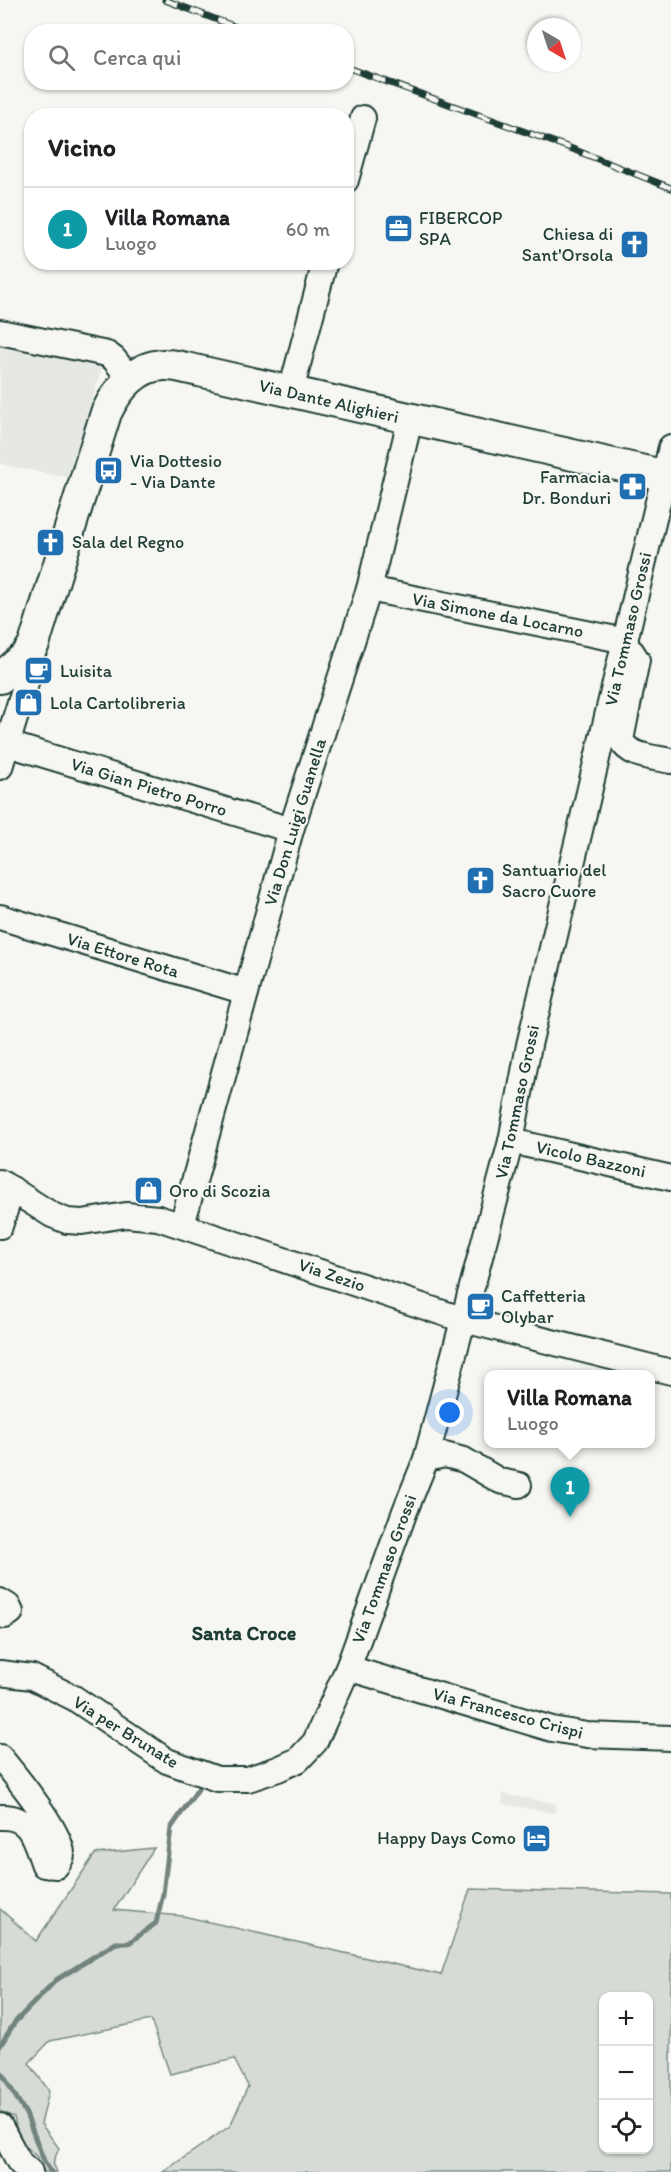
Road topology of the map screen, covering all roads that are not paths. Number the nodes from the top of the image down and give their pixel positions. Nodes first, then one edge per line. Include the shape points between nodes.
1 (363, 118) dead end
2 (354, 151) edge
3 (323, 270) edge
4 (0, 332) edge
5 (130, 379) junction
6 (291, 391) junction
7 (410, 420) junction
8 (671, 447) edge
9 (667, 476) edge
10 (369, 589) junction
11 (34, 644) junction
12 (625, 645) junction
13 (0, 678) edge
14 (0, 692) edge
15 (10, 734) junction
16 (671, 761) edge
17 (0, 767) edge
18 (291, 830) junction
19 (0, 917) edge
20 (246, 992) junction
21 (511, 1141) junction
22 (671, 1178) edge
23 (6, 1185) edge
24 (182, 1225) junction
25 (0, 1226) edge
26 (464, 1320) junction
27 (671, 1372) edge
28 (426, 1460) junction
29 (519, 1485) dead end
30 (0, 1602) edge
31 (0, 1614) edge
32 (348, 1668) junction
33 (0, 1673) edge
34 (671, 1738) edge
35 (315, 1742) joint
36 (0, 1757) edge
37 (0, 1817) edge
38 (0, 2126) edge
39 (30, 2172) edge

1 - 2 street
3 - 6 street
4 - 5 street via 107,354
5 - 6 main road, Via Dante Alighieri via 142,371 166,365
5 - 11 main road via 119,389 106,413
6 - 7 main road, Via Dante Alighieri
7 - 9 main road, Via Dante Alighieri
7 - 10 street, Via Don Luigi Guanella
8 - 9 street, Via Tommaso Grossi
9 - 12 street, Via Tommaso Grossi
10 - 12 street, Via Simone da Locarno
10 - 18 street, Via Don Luigi Guanella
11 - 13 main road
11 - 15 street
12 - 16 street via 637,660 621,740 632,753
12 - 21 street, Via Tommaso Grossi via 529,1046
14 - 15 street via 6,703
15 - 17 street
15 - 18 street, Via Gian Pietro Porro
18 - 20 street, Via Don Luigi Guanella
19 - 20 street, Via Ettore Rota
20 - 24 street, Via Don Luigi Guanella
21 - 22 street, Vicolo Bazzoni
21 - 26 street, Via Tommaso Grossi
23 - 24 street, Via Zezio via 67,1221 135,1215
23 - 25 street
24 - 26 street, Via Zezio
26 - 27 street, Via Zezio
26 - 28 street, Via Tommaso Grossi
28 - 29 street via 445,1455 464,1460 500,1481
28 - 32 street, Via Tommaso Grossi
30 - 31 street via 11,1612
32 - 34 street, Via Francesco Crispi via 552,1728 587,1735
32 - 35 street, Via Tommaso Grossi
33 - 35 street, Via per Brunate via 32,1677 74,1698 167,1761 218,1779 248,1779 278,1769 298,1760
36 - 37 street via 54,1833 62,1859 56,1866 44,1865 25,1824 16,1818
38 - 39 street via 19,2162

